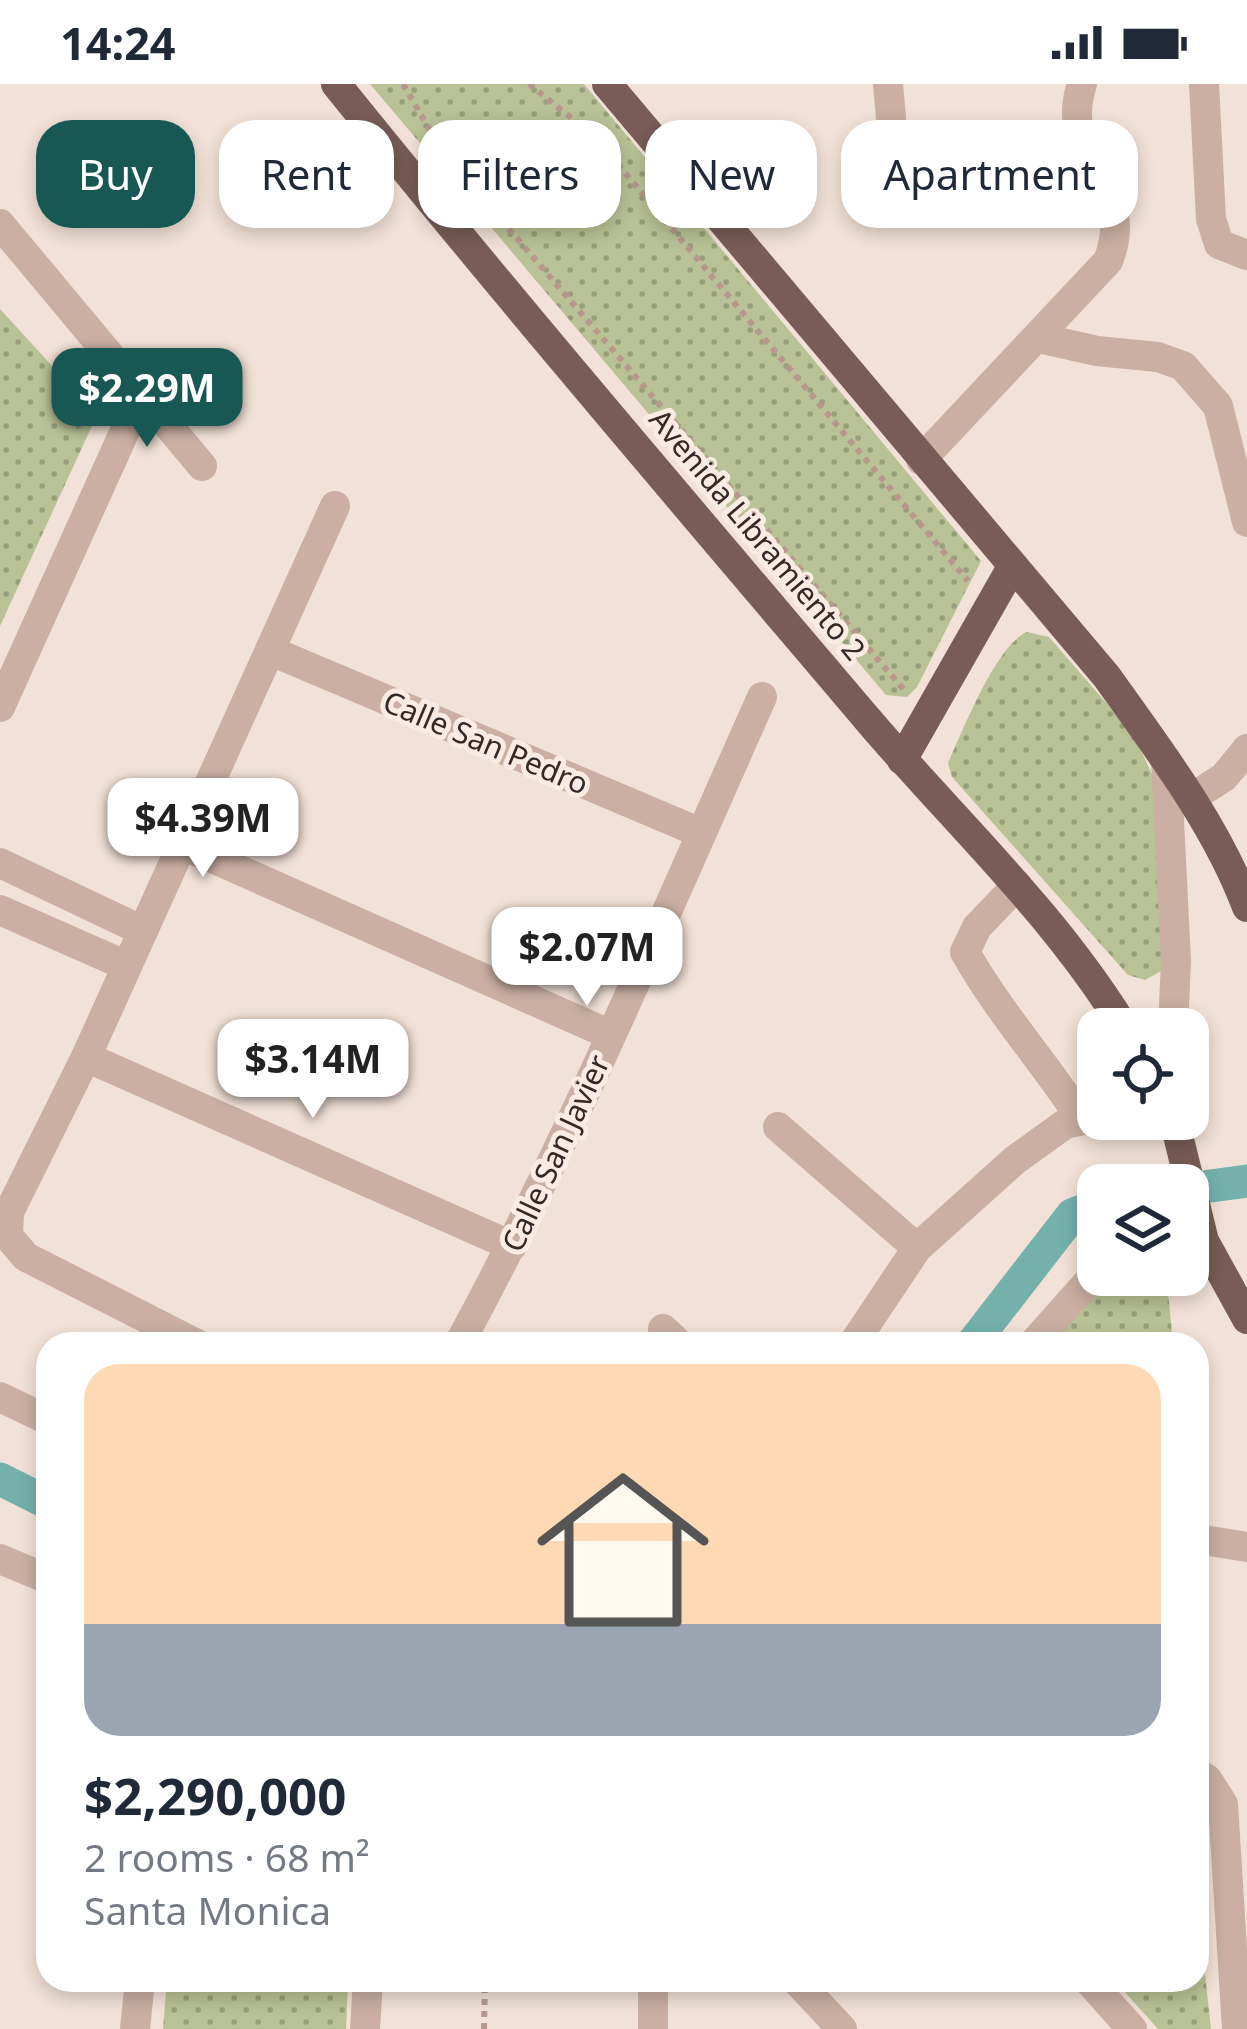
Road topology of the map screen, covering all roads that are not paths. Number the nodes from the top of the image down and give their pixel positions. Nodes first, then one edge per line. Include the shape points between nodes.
1 (336, 84) edge
2 (607, 84) edge
3 (888, 84) edge
4 (1082, 84) edge
5 (1204, 84) edge
6 (891, 120) edge
7 (0, 224) edge
8 (1247, 255) edge
9 (1039, 338) junction
10 (142, 393) junction
11 (921, 460) junction
12 (202, 466) dead end
13 (334, 506) dead end
14 (1247, 522) edge
15 (1012, 567) junction
16 (271, 651) junction
17 (762, 697) dead end
18 (0, 707) edge
19 (1247, 749) edge
20 (902, 760) junction
21 (1166, 760) junction
22 (1190, 800) junction
23 (701, 833) junction
24 (183, 845) junction
25 (0, 863) edge
26 (1017, 885) junction
27 (1247, 907) edge
28 (0, 910) edge
29 (143, 931) junction
30 (127, 967) junction
31 (1112, 1008) edge
32 (1174, 1008) edge
33 (611, 1035) junction
34 (86, 1057) junction
35 (1077, 1102) edge
36 (1077, 1121) edge
37 (778, 1127) dead end
38 (512, 1246) junction
39 (917, 1248) junction
40 (1209, 1262) edge
41 (1077, 1292) edge
42 (1247, 1319) edge
43 (173, 1332) edge
44 (465, 1332) edge
45 (861, 1332) edge
46 (1044, 1332) edge
47 (0, 1397) edge
48 (36, 1414) edge
49 (1209, 1540) edge
50 (1245, 1545) edge
51 (0, 1559) edge
52 (36, 1575) edge
53 (1209, 1781) edge
54 (139, 1992) edge
55 (367, 1992) edge
56 (653, 1992) edge
57 (807, 1992) edge
58 (1099, 1992) edge
59 (134, 2029) edge
60 (365, 2029) edge
61 (653, 2029) edge
62 (842, 2029) edge
63 (1132, 2029) edge
64 (1237, 2029) edge

1 - 20 main road, Avenida Libramiento 2
2 - 11 main road
3 - 6 street
4 - 9 street via 1079,136 1108,193 1118,237 1099,275
5 - 8 street via 1211,219 1219,244
7 - 10 street
9 - 11 street
9 - 14 street via 1183,366 1219,406
10 - 12 street
10 - 18 street
11 - 15 main road
13 - 16 street
15 - 20 main road
15 - 21 main road
16 - 23 street, Calle San Pedro
16 - 24 street
17 - 23 street, Calle San Javier
19 - 22 street
20 - 26 main road, Avenida Libramiento 2
21 - 22 main road
21 - 32 street
22 - 27 main road
23 - 33 street, Calle San Javier
24 - 29 street
24 - 33 street
25 - 29 street
26 - 31 main road, Avenida Libramiento 2
26 - 35 street via 976,927 965,952
28 - 30 street
29 - 30 street
30 - 34 street
33 - 38 street, Calle San Javier
34 - 38 street
34 - 43 street via 9,1212 8,1236 26,1257
36 - 39 street via 1016,1160
37 - 39 street
38 - 44 street, Calle San Javier
39 - 45 street
40 - 42 main road
41 - 46 street
47 - 48 street
49 - 50 street
51 - 52 street
53 - 64 street via 1223,1804
54 - 59 street
55 - 60 street
56 - 61 street
57 - 62 street
58 - 63 street

